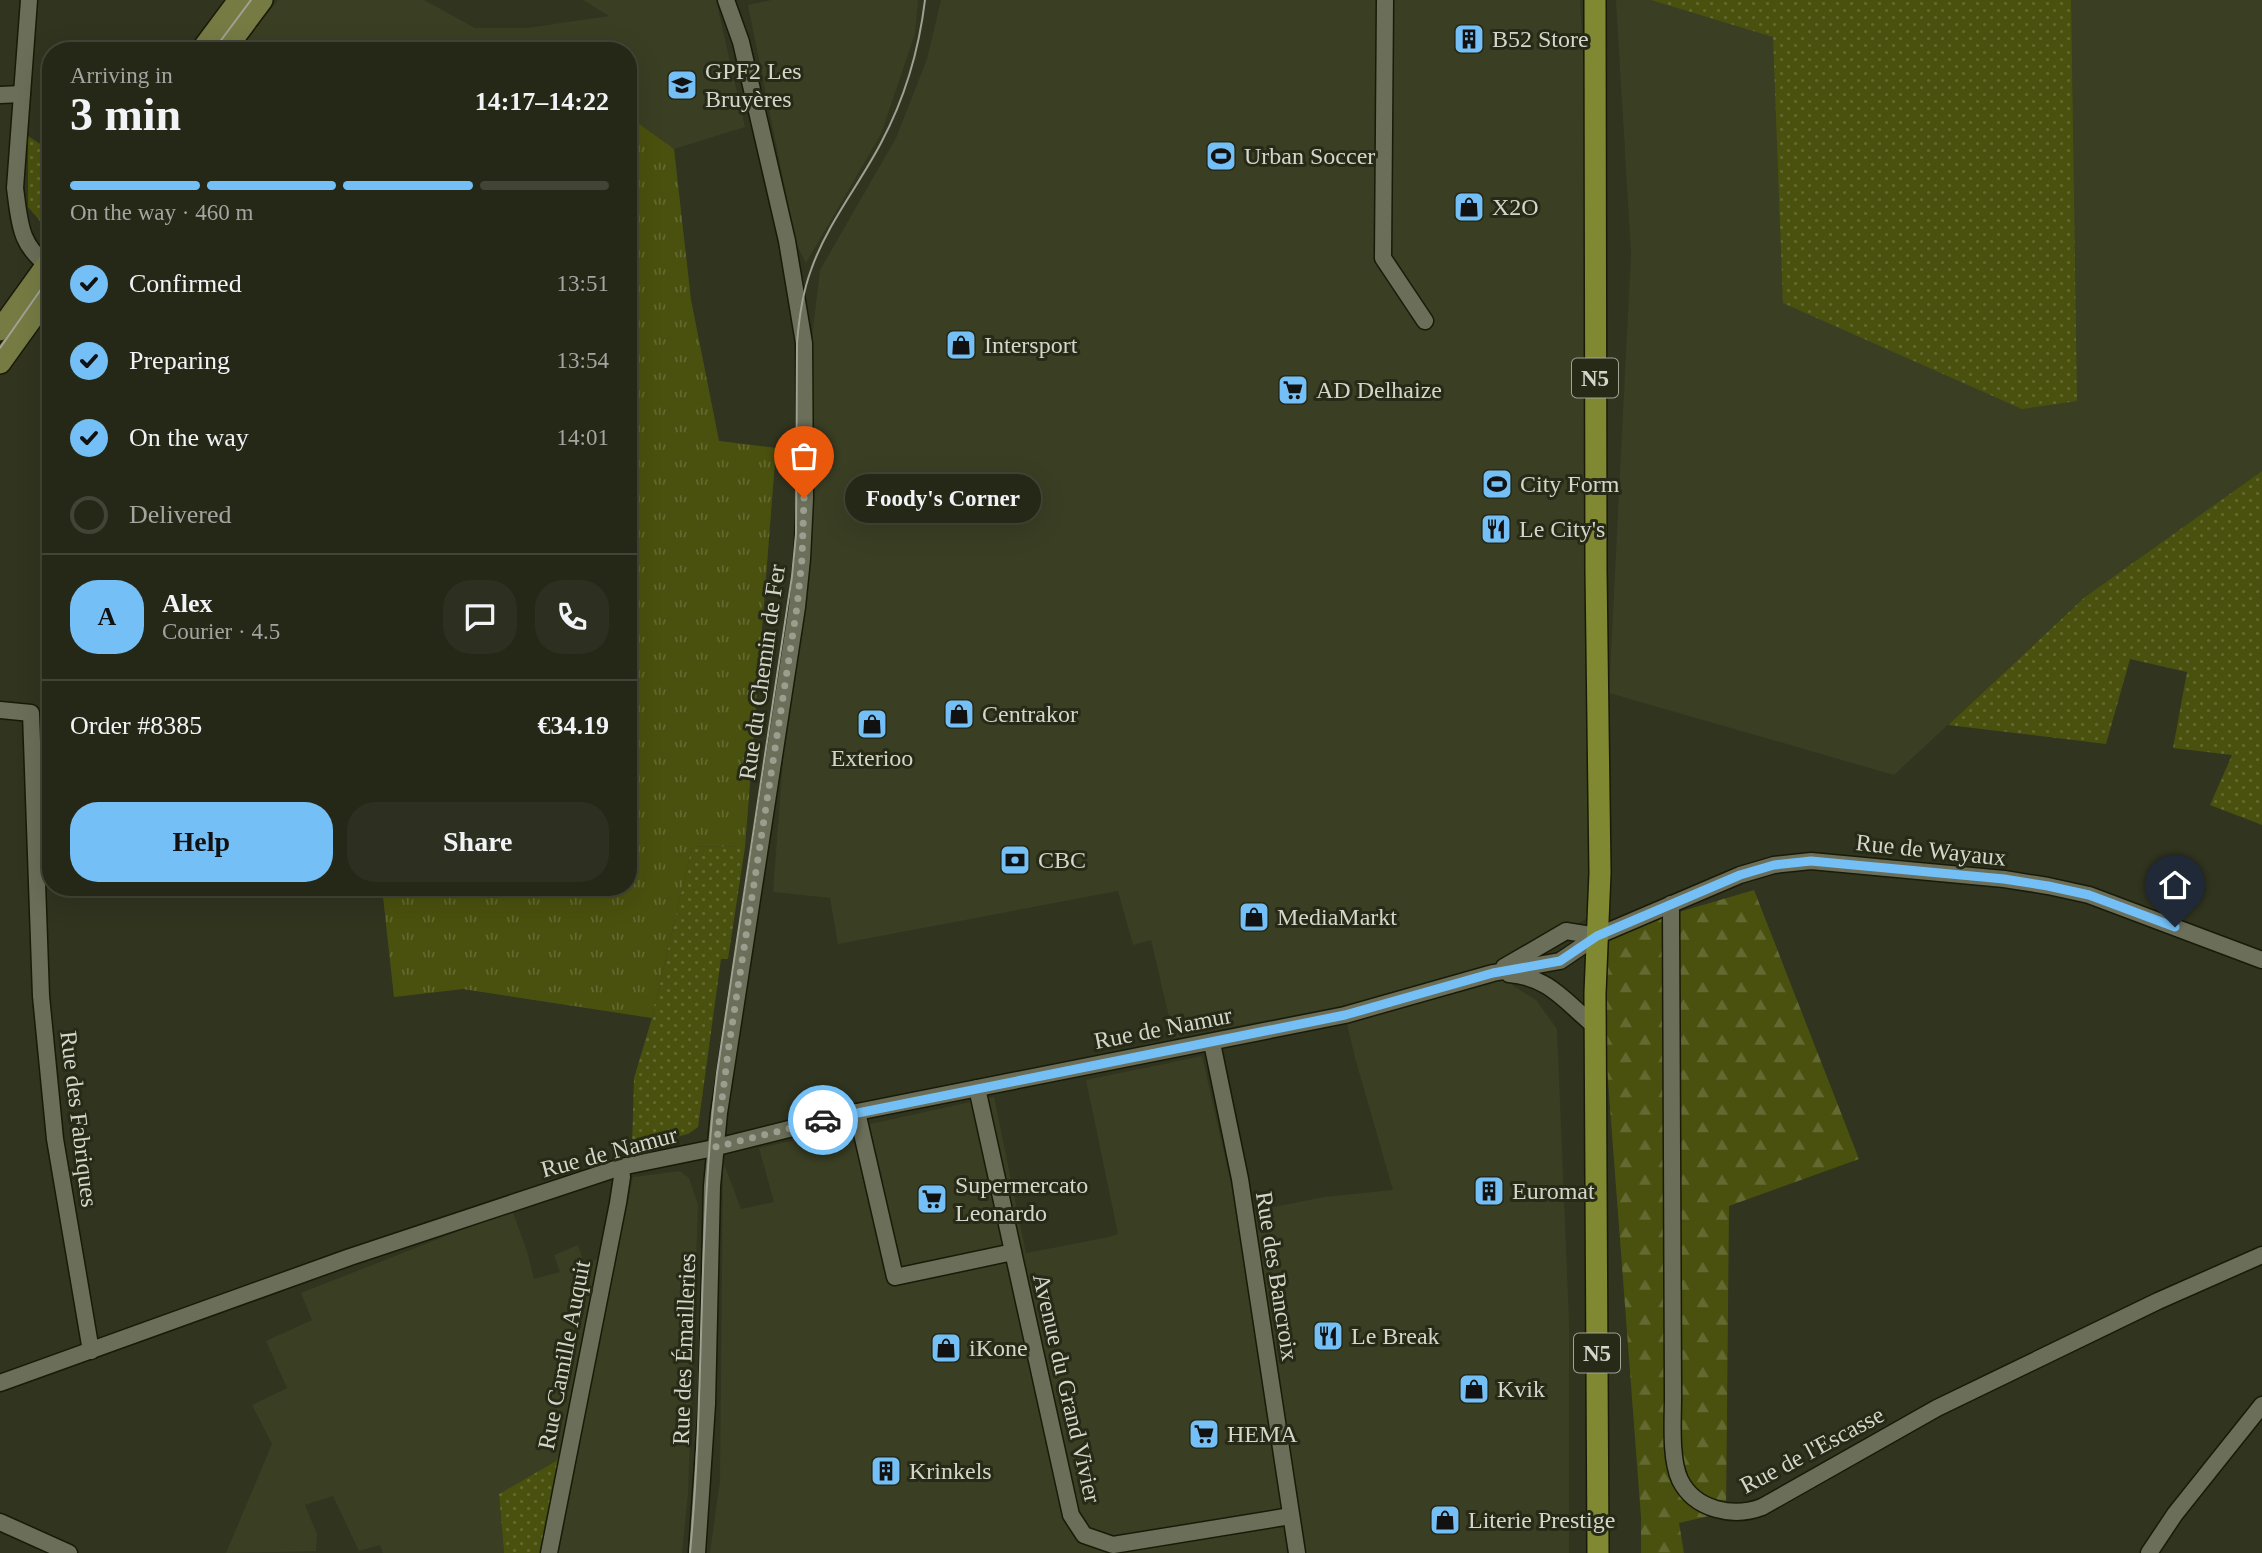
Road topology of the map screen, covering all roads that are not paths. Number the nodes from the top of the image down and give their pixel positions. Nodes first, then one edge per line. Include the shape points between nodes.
1 (29, 0) edge
2 (239, 0) edge
3 (262, 0) edge
4 (726, 0) edge
5 (1385, 0) edge
6 (1595, 0) edge
7 (208, 42) edge
8 (231, 42) edge
9 (22, 94) junction
10 (0, 95) edge
11 (42, 259) edge
12 (42, 273) edge
13 (42, 305) edge
14 (1425, 321) dead end
15 (0, 330) edge
16 (0, 363) edge
17 (0, 710) edge
18 (1671, 905) junction
19 (1597, 936) junction
20 (2262, 960) edge
21 (1493, 973) junction
22 (1596, 1027) junction
23 (1212, 1043) junction
24 (978, 1088) junction
25 (857, 1112) junction
26 (716, 1147) junction
27 (621, 1167) junction
28 (1013, 1252) junction
29 (2262, 1255) edge
30 (91, 1351) junction
31 (0, 1382) edge
32 (2262, 1405) edge
33 (1291, 1516) junction
34 (0, 1522) edge
35 (69, 1553) edge
36 (549, 1553) edge
37 (697, 1553) edge
38 (1297, 1553) edge
39 (1598, 1553) edge
40 (2149, 1553) edge

1 - 9 street
2 - 7 street
3 - 8 street
4 - 26 street, Rue du Chemin de Fer via 741,42 800,314 804,498 797,607
5 - 14 street via 1383,258
6 - 19 main road, N5
9 - 10 street
9 - 11 street via 15,188 29,249
12 - 15 street
13 - 16 street
17 - 30 street, Rue des Fabriques via 31,713 41,996 55,1139
18 - 19 street, Rue de Wayaux
18 - 20 street, Rue de Wayaux via 1740,875 1811,861 2004,879 2089,895
18 - 29 street, Rue de l'Escasse via 1675,1459 1680,1480 1702,1502 1726,1512 1762,1507 1937,1408
19 - 21 street, Rue de Namur via 1560,961
19 - 21 street via 1566,931
19 - 22 main road, N5
21 - 22 street, Rue de Namur via 1540,980
21 - 23 street, Rue de Namur via 1380,1007
22 - 39 main road, N5
23 - 24 street, Rue de Namur
23 - 33 street, Rue des Bancroix via 1240,1179
24 - 25 street, Rue de Namur
24 - 28 street, Avenue du Grand Vivier
25 - 26 street, Rue de Namur
25 - 28 street via 895,1277
26 - 27 street, Rue de Namur
26 - 37 street, Rue des Émailleries
27 - 30 street, Rue de Namur via 351,1257
27 - 36 street, Rue Camille Auquit via 618,1203
28 - 33 street, Avenue du Grand Vivier via 1071,1515 1084,1535 1112,1545
30 - 31 street, Rue de Namur
32 - 40 street
33 - 38 street
34 - 35 street

